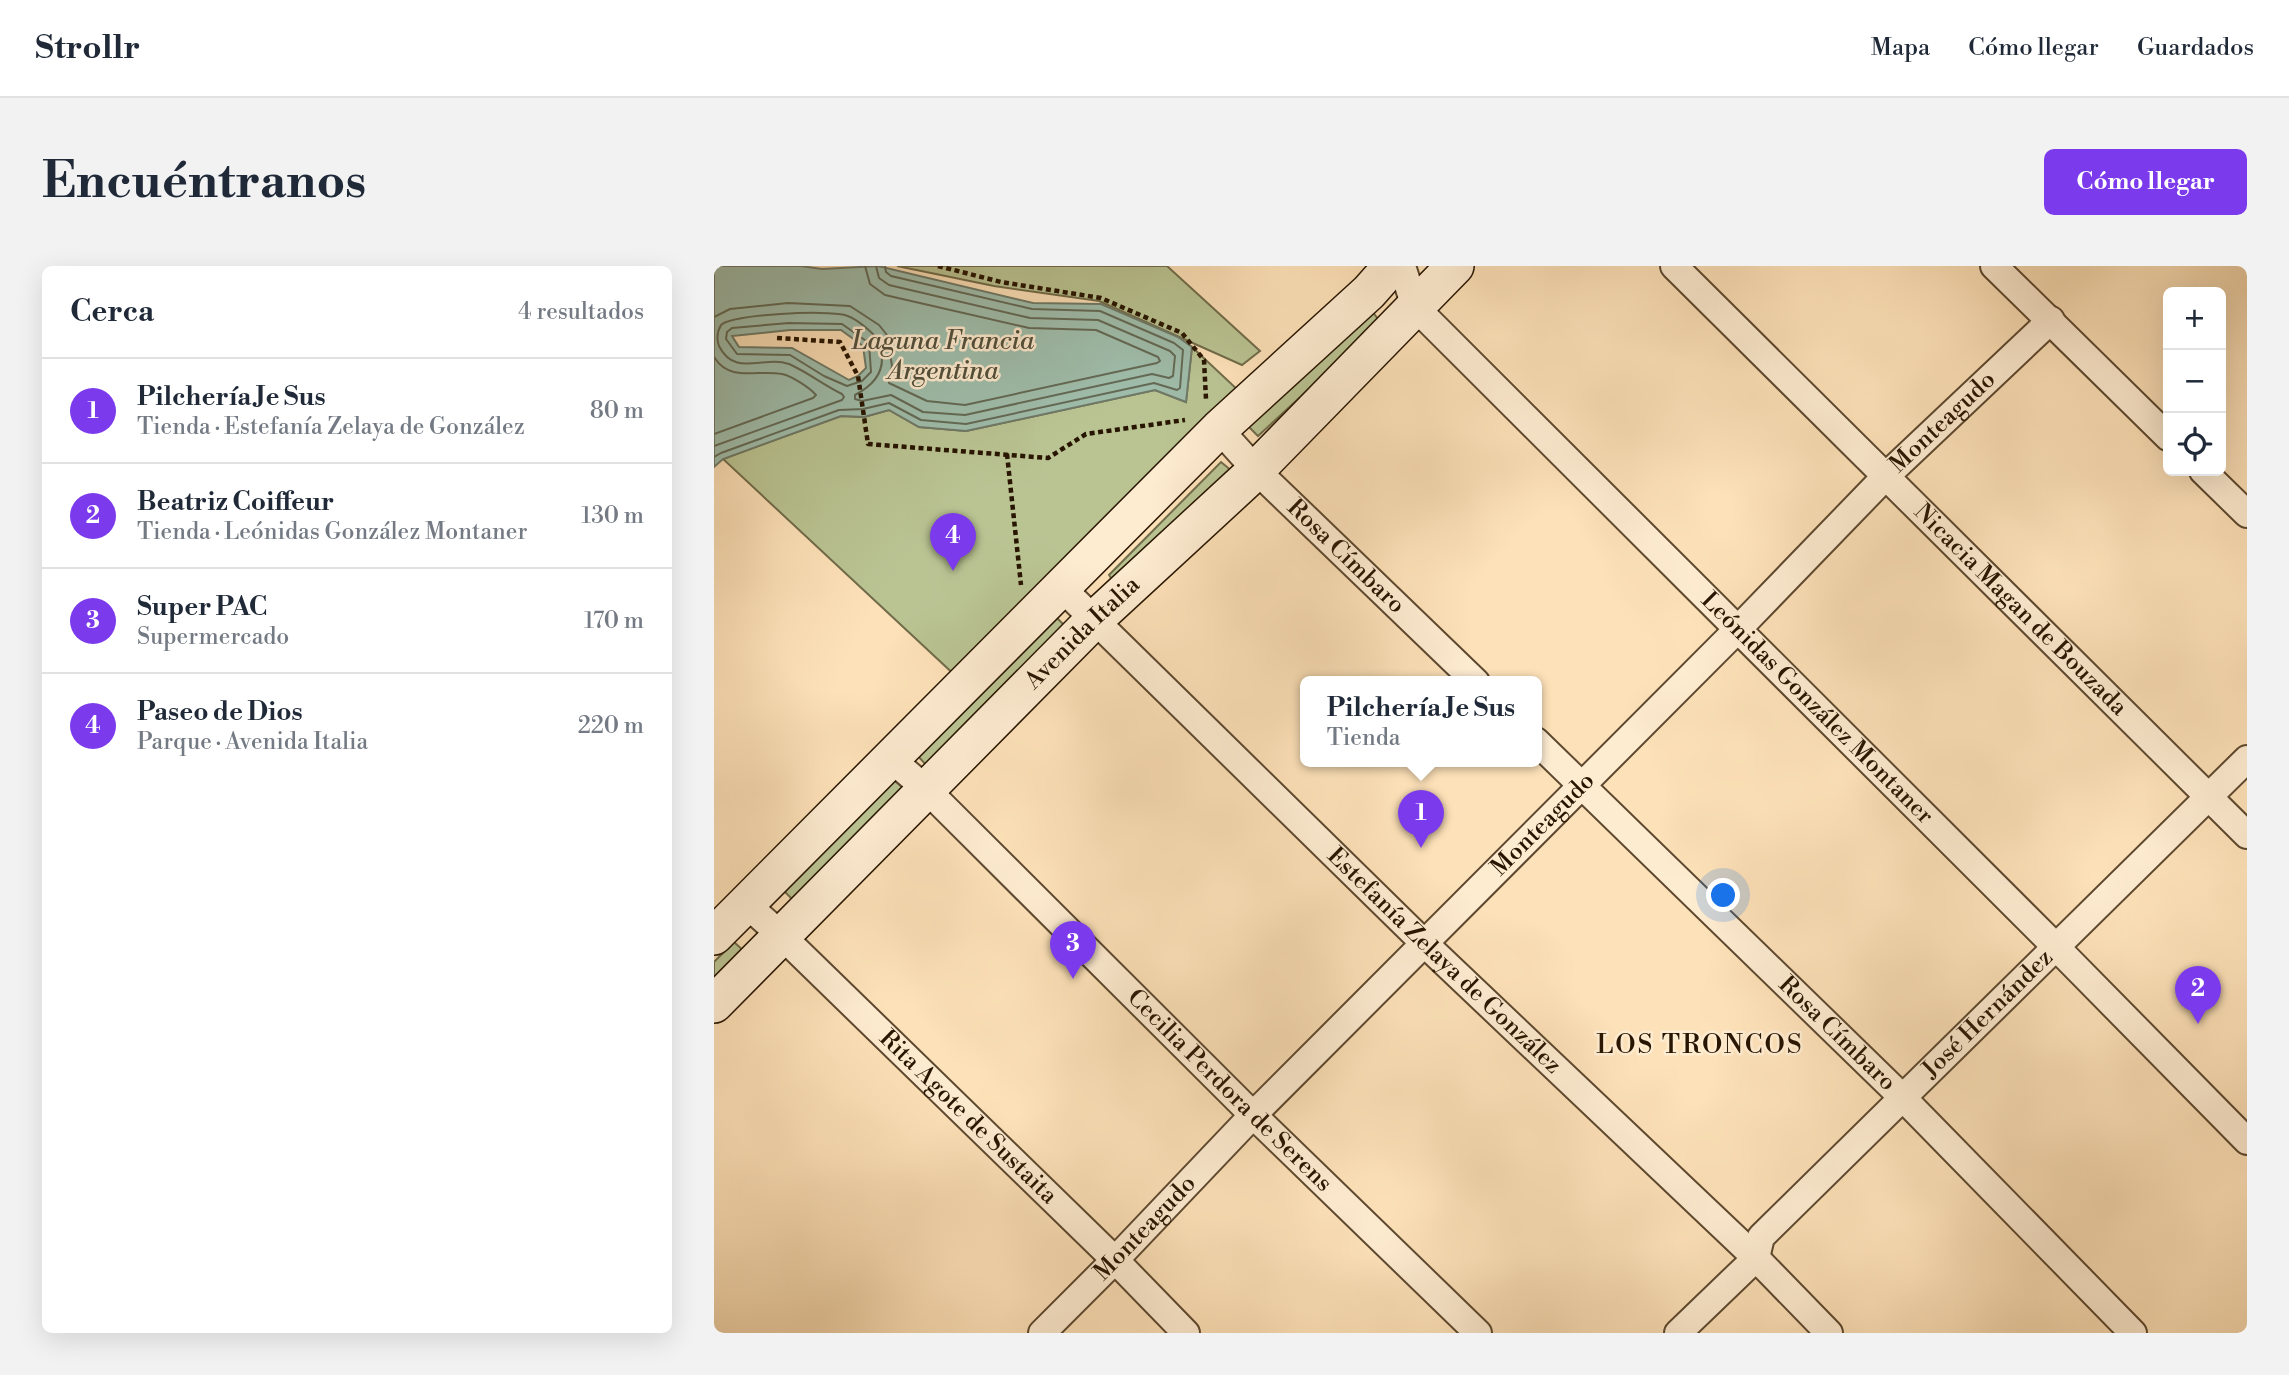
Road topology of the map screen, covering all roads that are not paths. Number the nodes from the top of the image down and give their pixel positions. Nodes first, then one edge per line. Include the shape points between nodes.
1 (1392, 266) edge
2 (1402, 266) edge
3 (1455, 266) edge
4 (1674, 266) edge
5 (1994, 266) edge
6 (1415, 307) junction
7 (2051, 320) junction
8 (1206, 419) junction
9 (2163, 431) edge
10 (1256, 470) junction
11 (1886, 476) junction
12 (2208, 476) edge
13 (2247, 514) edge
14 (1062, 588) junction
15 (1093, 621) junction
16 (1738, 629) junction
17 (1470, 676) edge
18 (1542, 747) edge
19 (891, 759) junction
20 (2247, 759) edge
21 (1582, 785) junction
22 (926, 789) junction
23 (2208, 796) junction
24 (2247, 835) edge
25 (746, 904) junction
26 (781, 935) junction
27 (714, 936) edge
28 (1424, 943) junction
29 (2056, 947) junction
30 (714, 1004) edge
31 (1902, 1097) junction
32 (1253, 1115) junction
33 (2247, 1141) edge
34 (1756, 1258) junction
35 (1115, 1260) junction
36 (1042, 1333) edge
37 (1186, 1333) edge
38 (1478, 1333) edge
39 (1678, 1333) edge
40 (1829, 1333) edge
41 (2133, 1333) edge

1 - 8 main road, Avenida Italia via 1369,292
2 - 6 street, Leónidas González Montaner
3 - 6 main road, Avenida Italia
4 - 11 street, Nicacia Magan de Bouzada
5 - 7 street
6 - 10 main road, Avenida Italia
6 - 16 street, Leónidas González Montaner
7 - 9 street
7 - 11 street, Monteagudo
8 - 10 street, Rosa Címbaro
8 - 14 main road, Avenida Italia
10 - 15 main road, Avenida Italia
10 - 17 street, Rosa Címbaro
11 - 16 street, Monteagudo
11 - 23 street, Nicacia Magan de Bouzada
12 - 13 street
14 - 15 street, Estefanía Zelaya de González
14 - 19 main road, Avenida Italia
15 - 22 main road, Avenida Italia
15 - 28 street, Estefanía Zelaya de González
16 - 21 street, Monteagudo
16 - 29 street, Leónidas González Montaner
18 - 21 street, Rosa Címbaro
19 - 22 street, Cecilia Perdora de Serens
19 - 25 main road, Avenida Italia
20 - 23 street, José Hernández
21 - 28 street, Monteagudo
21 - 31 street, Rosa Címbaro
22 - 26 main road, Avenida Italia
22 - 32 street, Cecilia Perdora de Serens
23 - 24 street, Nicacia Magan de Bouzada
23 - 29 street, José Hernández
25 - 26 street, Rita Agote de Sustaita
25 - 27 main road, Avenida Italia
26 - 30 main road, Avenida Italia
26 - 35 street, Rita Agote de Sustaita
28 - 32 street, Monteagudo
28 - 34 street, Estefanía Zelaya de González
29 - 31 street, José Hernández
29 - 33 street, Leónidas González Montaner
31 - 34 street, José Hernández via 1761,1237
31 - 41 street, Rosa Címbaro
32 - 35 street, Monteagudo
32 - 38 street, Cecilia Perdora de Serens
34 - 39 street, José Hernández
34 - 40 street, Estefanía Zelaya de González
35 - 36 street, Monteagudo
35 - 37 street, Rita Agote de Sustaita

